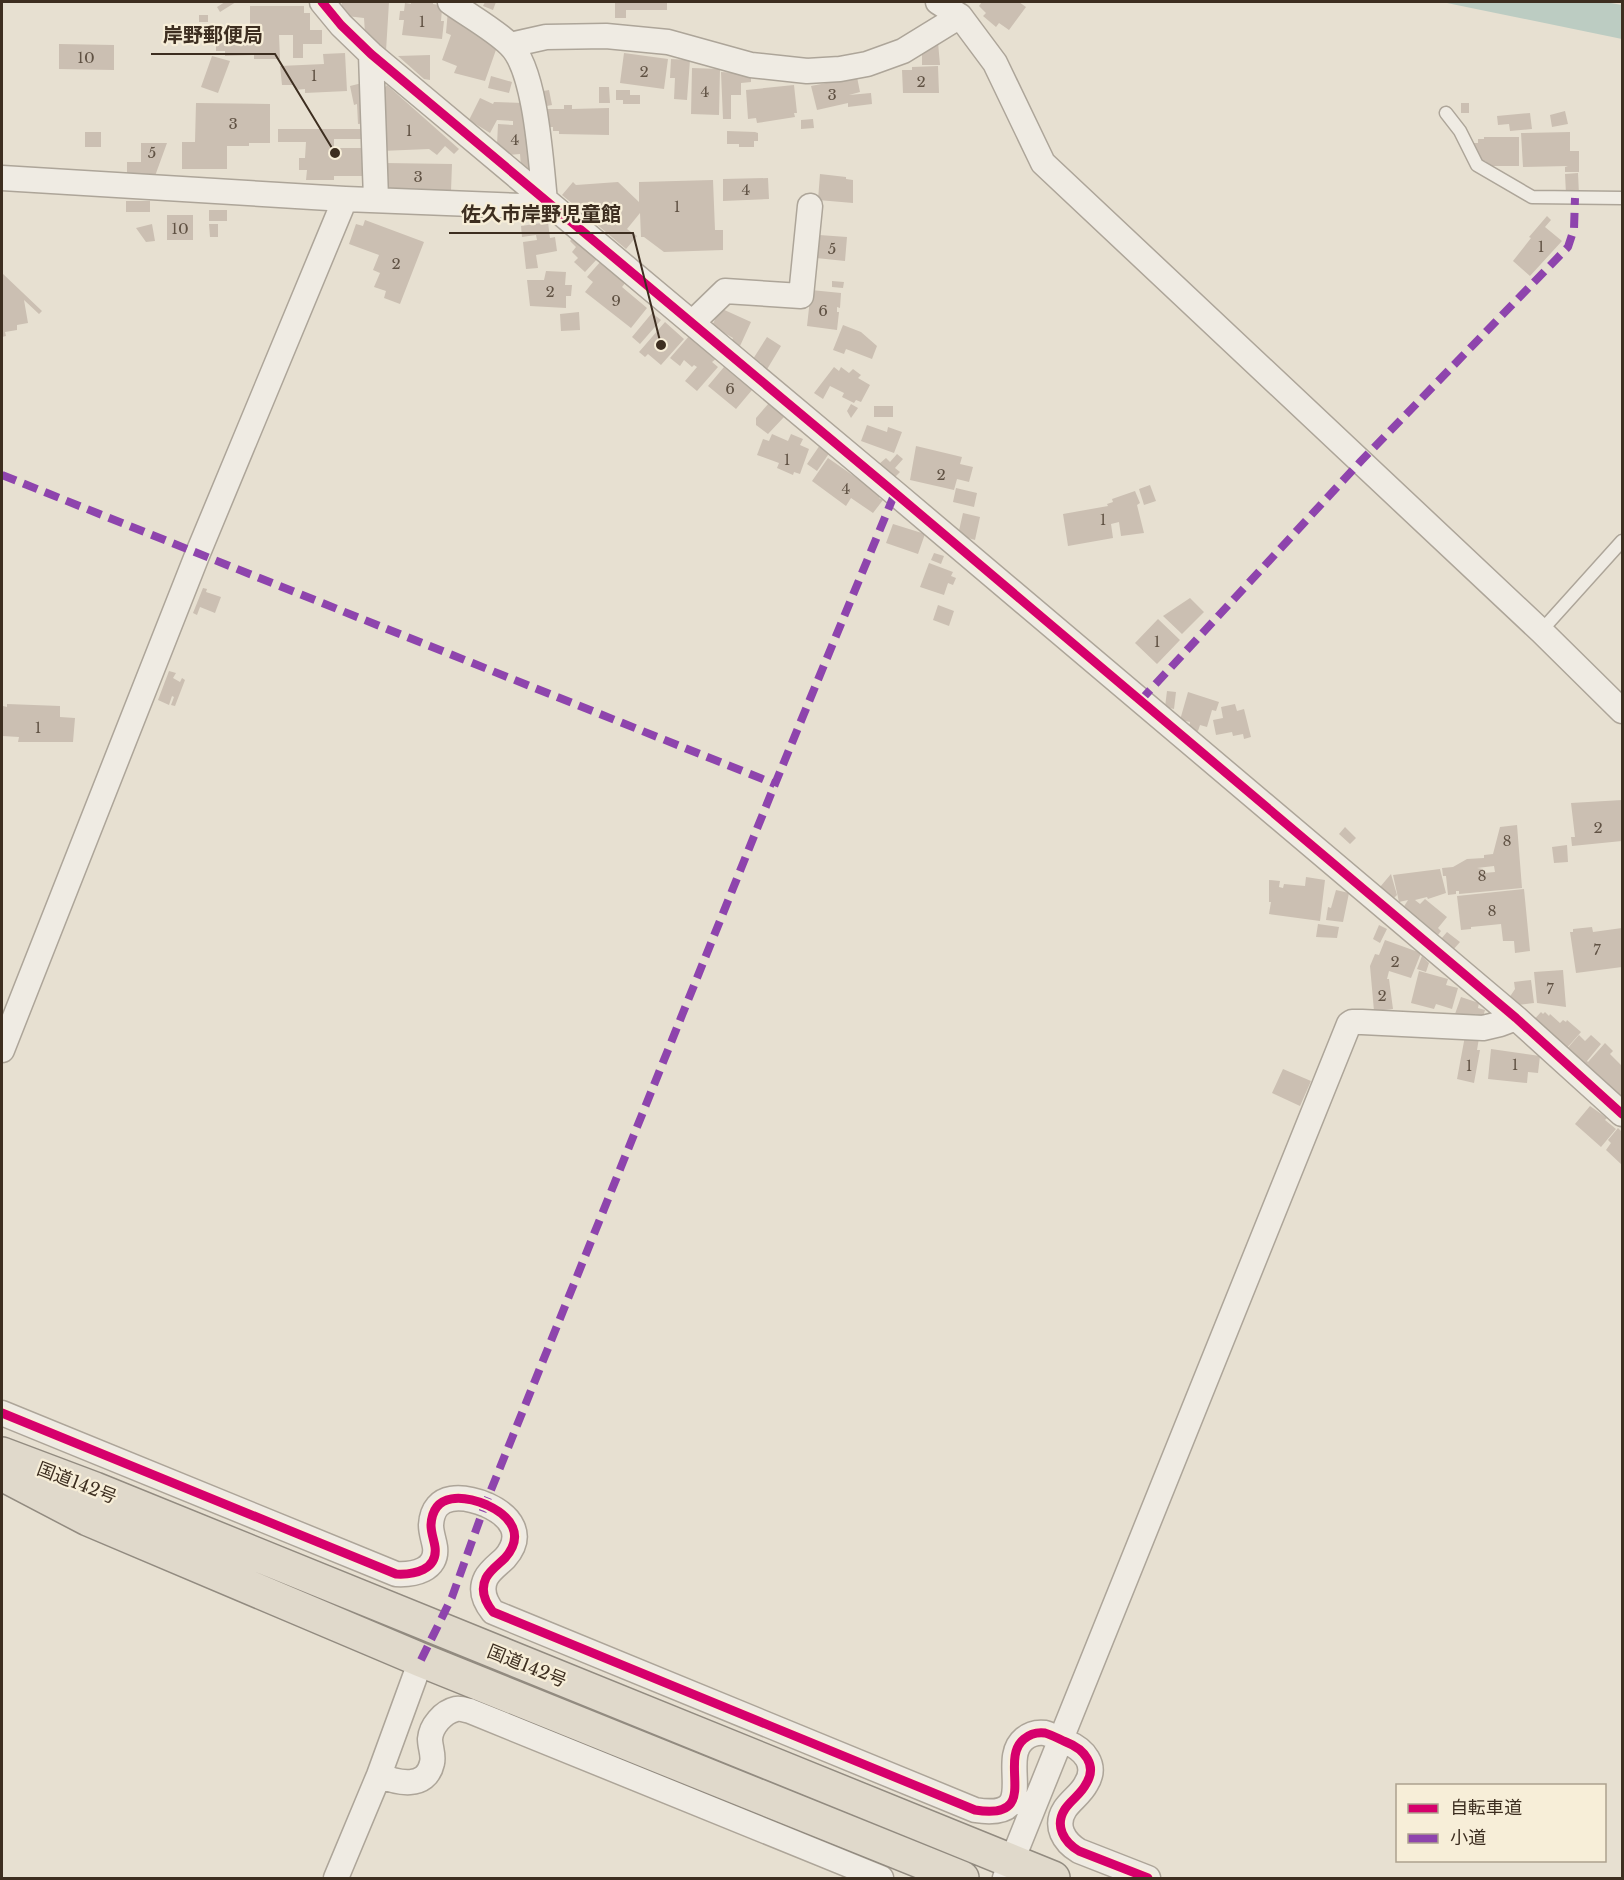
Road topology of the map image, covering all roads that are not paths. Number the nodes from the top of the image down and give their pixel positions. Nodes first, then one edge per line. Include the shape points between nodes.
1 (322, 2) edge
2 (450, 2) edge
3 (938, 2) edge
4 (960, 16) junction
5 (510, 45) junction
6 (371, 54) junction
7 (1446, 113) dead end
8 (2, 178) edge
9 (1623, 198) edge
10 (345, 199) junction
11 (376, 199) junction
12 (545, 201) junction
13 (810, 206) dead end
14 (692, 323) junction
15 (1623, 541) edge
16 (1541, 631) junction
17 (1623, 711) edge
18 (1516, 1018) junction
19 (2, 1050) edge
20 (1623, 1114) edge
21 (2, 1413) edge
22 (2, 1454) edge
23 (2, 1474) edge
24 (421, 1659) junction
25 (1062, 1740) junction
26 (379, 1775) junction
27 (1009, 1870) edge
28 (336, 1878) edge
29 (881, 1878) edge
30 (962, 1878) edge
31 (1053, 1878) edge
32 (1148, 1878) edge

1 - 6 street
2 - 5 street
3 - 4 street
4 - 5 street via 903,51 840,69 807,71 751,65 668,42 606,36 546,37
4 - 16 street via 995,63 1043,163
5 - 12 street via 521,60 531,88
6 - 11 street
6 - 12 street
7 - 9 lane via 1477,165 1532,197
8 - 10 street
10 - 11 street
10 - 19 street via 198,553
11 - 12 street via 521,206
12 - 14 street
13 - 14 street via 801,296 725,291
14 - 18 street
15 - 16 lane
16 - 17 street
18 - 20 street
18 - 25 street via 1483,1028 1348,1024
21 - 25 street via 396,1574 420,1573 434,1558 431,1526 438,1506 456,1497 485,1505 502,1512 515,1531 510,1551 486,1577 484,1596 493,1612 975,1810 1000,1810 1014,1797 1014,1754 1024,1739 1032,1733 1044,1733
22 - 27 highway, 国道142号 via 95,1489
23 - 24 highway, 国道142号 via 88,1519
24 - 26 street
24 - 30 highway, 国道142号
25 - 27 street
25 - 32 street via 1085,1752 1090,1774 1087,1784 1061,1817 1063,1836 1079,1851
26 - 28 street
26 - 29 street via 401,1783 413,1783 427,1775 432,1763 430,1740 435,1726 442,1716 457,1709 470,1711
27 - 31 highway, 国道142号

